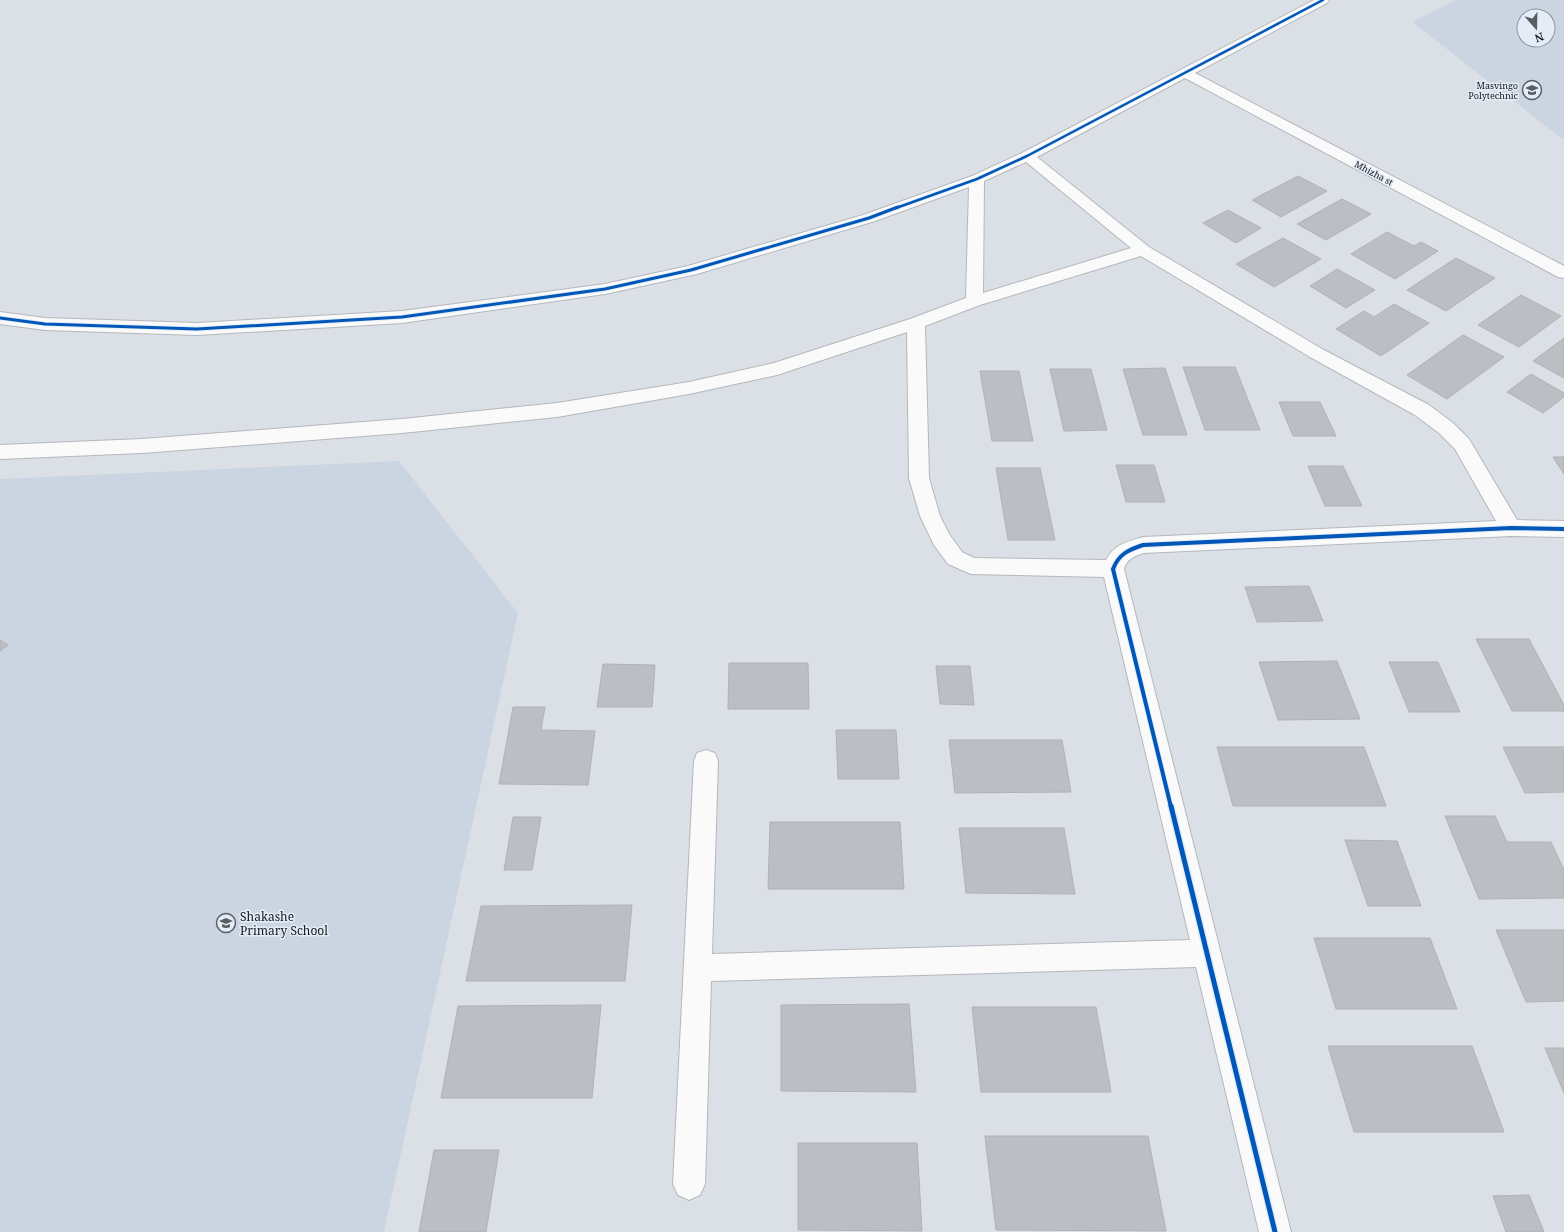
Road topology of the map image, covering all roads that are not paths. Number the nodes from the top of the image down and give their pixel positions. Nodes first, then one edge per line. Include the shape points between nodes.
1 (1323, 0) edge
2 (1185, 73) junction
3 (1027, 156) junction
4 (977, 180) junction
5 (1144, 250) junction
6 (1564, 273) edge
7 (974, 301) junction
8 (0, 318) edge
9 (916, 323) junction
10 (0, 452) edge
11 (1511, 528) junction
12 (1564, 529) edge
13 (1113, 569) junction
14 (706, 761) dead end
15 (1207, 953) junction
16 (698, 968) junction
17 (689, 1184) dead end
18 (1275, 1232) edge

1 - 2 street
2 - 3 street
2 - 6 street, Mhizha st
3 - 4 street
3 - 5 street
4 - 7 street
4 - 8 street via 868,218 691,270 605,289 510,303 402,317 197,328 45,324
5 - 7 street
5 - 11 street via 1316,353 1422,410 1446,428 1462,444
7 - 9 street
9 - 10 street via 777,369 689,388 557,410 402,426 142,446
9 - 13 street via 919,478 930,516 950,552 955,558 971,566
11 - 12 street
11 - 13 street via 1143,545 1124,552 1117,558
13 - 15 street
14 - 16 street
15 - 16 street
15 - 18 street
16 - 17 street

